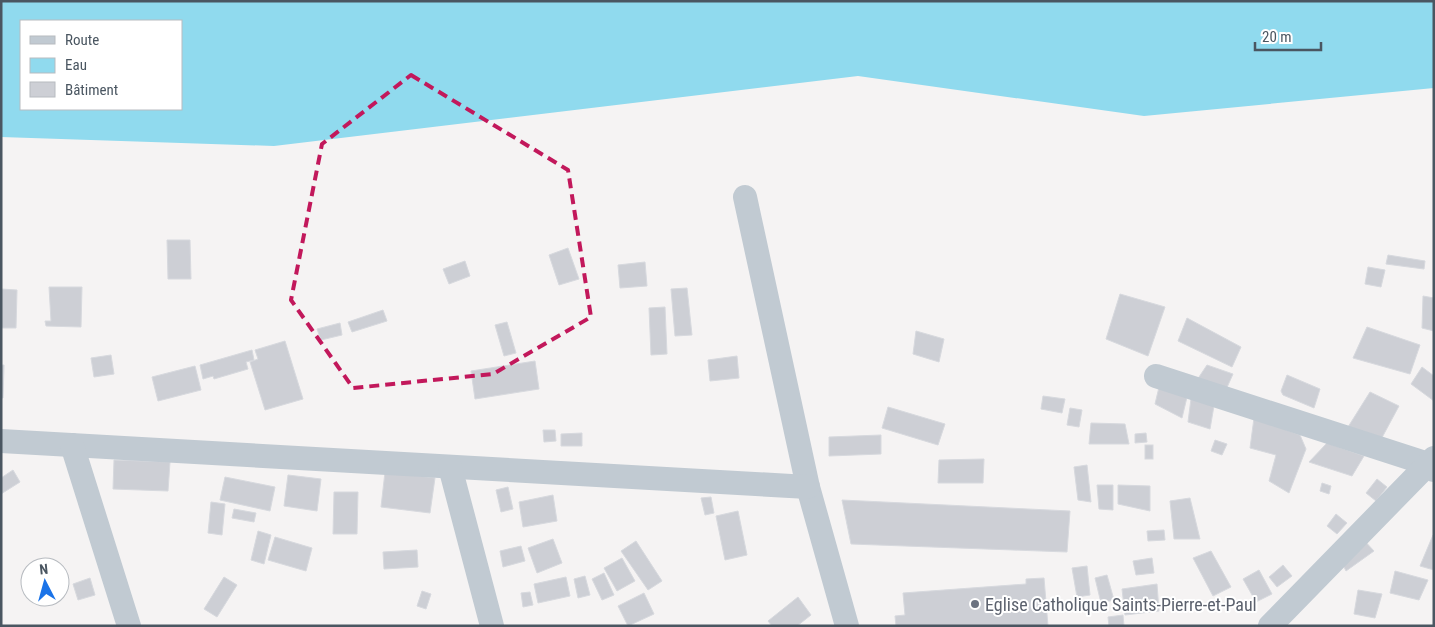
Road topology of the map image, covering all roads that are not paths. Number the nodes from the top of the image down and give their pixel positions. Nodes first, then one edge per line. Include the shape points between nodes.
1 (745, 196) dead end
2 (1156, 376) dead end
3 (1, 441) edge
4 (72, 445) junction
5 (1432, 464) edge
6 (450, 467) junction
7 (808, 488) junction
8 (129, 626) edge
9 (492, 626) edge
10 (847, 626) edge
11 (1270, 626) edge

1 - 7 street
2 - 5 street
3 - 4 street
4 - 6 street
4 - 8 street
5 - 11 street
6 - 7 street
6 - 9 street
7 - 10 street

